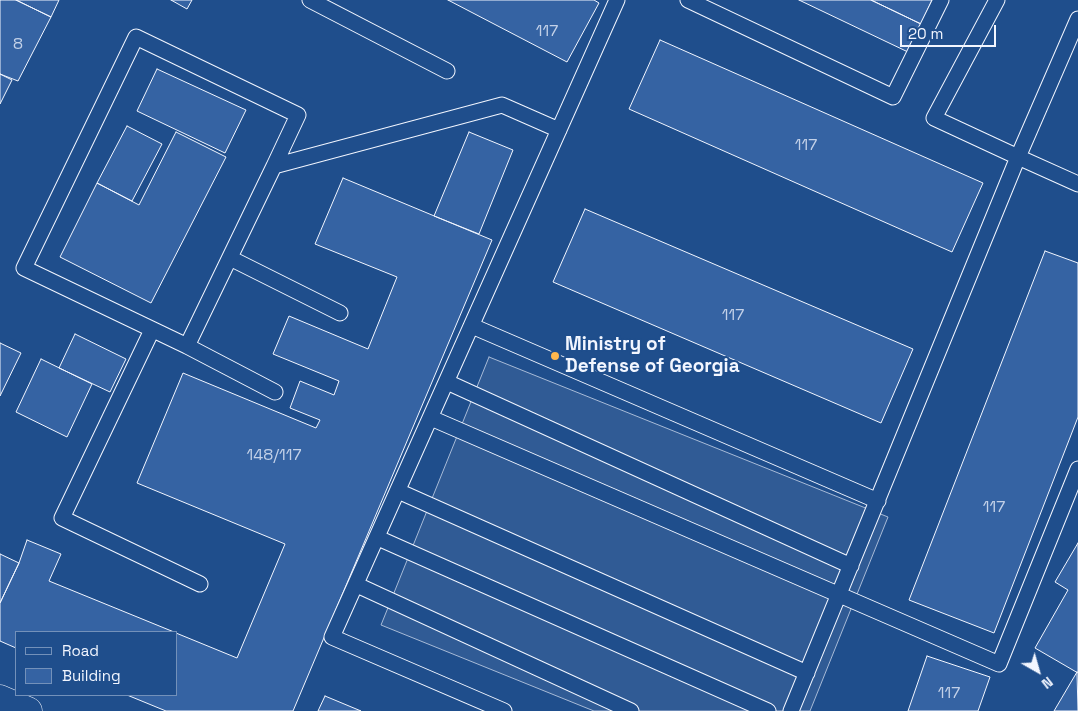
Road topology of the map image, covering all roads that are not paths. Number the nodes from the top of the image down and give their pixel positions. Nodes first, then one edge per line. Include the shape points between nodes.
1 (310, 0) edge
2 (617, 0) edge
3 (688, 0) edge
4 (941, 0) edge
5 (997, 0) edge
6 (1078, 19) edge
7 (447, 71) dead end
8 (559, 130) junction
9 (1018, 157) junction
10 (274, 166) junction
11 (1078, 184) edge
12 (230, 258) junction
13 (340, 313) dead end
14 (472, 326) junction
15 (152, 330) junction
16 (187, 346) junction
17 (447, 382) junction
18 (275, 392) dead end
19 (431, 418) junction
20 (1078, 469) edge
21 (398, 492) junction
22 (878, 502) junction
23 (378, 538) junction
24 (851, 566) junction
25 (200, 584) dead end
26 (357, 585) junction
27 (839, 595) junction
28 (807, 673) junction
29 (0, 699) edge
30 (28, 711) edge
31 (504, 711) edge
32 (631, 711) edge
33 (768, 711) edge
34 (790, 711) edge

1 - 7 lane
2 - 8 lane
3 - 4 lane via 893,98
5 - 9 lane via 934,118
6 - 9 lane
8 - 10 lane via 502,105
8 - 14 lane
9 - 11 lane
9 - 22 lane
10 - 12 lane
10 - 15 lane via 298,115 136,37 24,268
12 - 13 lane
12 - 16 lane
14 - 17 lane
14 - 22 lane
15 - 16 lane
15 - 25 lane via 62,518
16 - 18 lane
17 - 19 lane
17 - 24 lane
19 - 21 lane
19 - 27 lane
20 - 27 lane via 999,664
21 - 23 lane
21 - 28 lane
22 - 24 lane
23 - 26 lane
23 - 33 lane
24 - 27 lane
26 - 31 lane via 332,637
26 - 32 lane
27 - 28 lane
28 - 34 lane
29 - 30 main road

